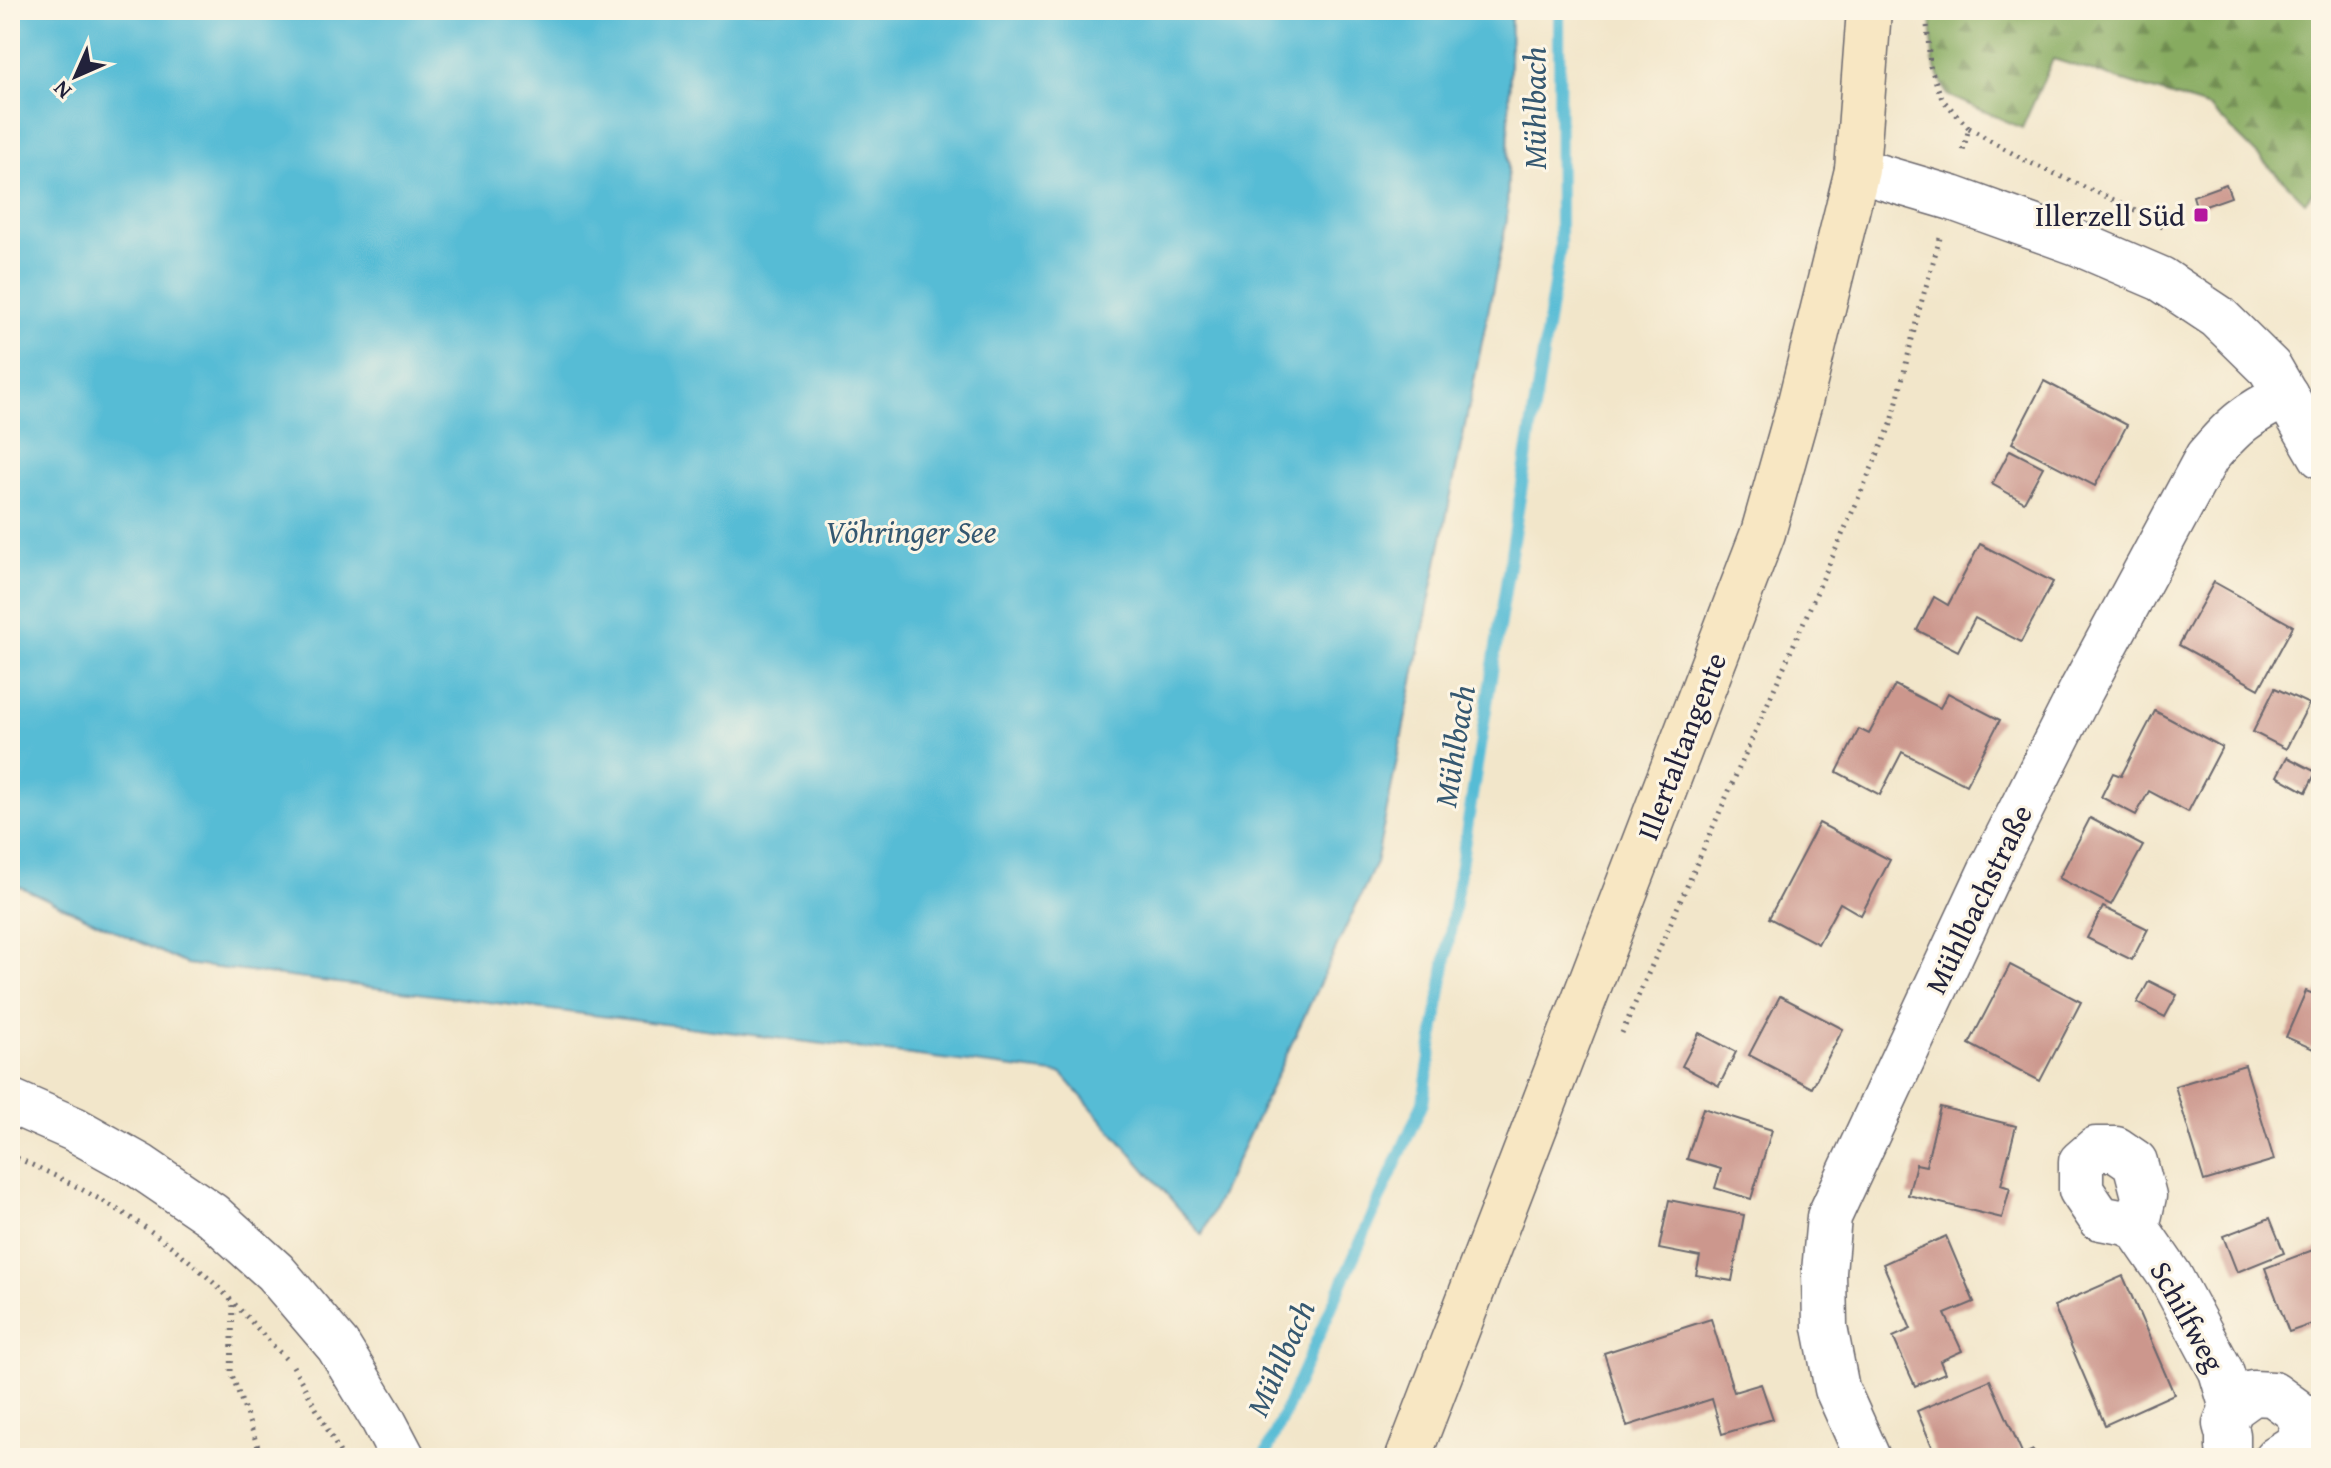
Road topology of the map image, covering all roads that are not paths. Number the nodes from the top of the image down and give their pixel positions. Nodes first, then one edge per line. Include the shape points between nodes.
1 (1869, 10) edge
2 (1857, 170) junction
3 (2286, 395) junction
4 (2321, 456) edge
5 (10, 1101) edge
6 (2137, 1228) dead end
7 (2300, 1434) edge
8 (2227, 1443) edge
9 (403, 1458) edge
10 (1408, 1458) edge
11 (1868, 1458) edge

1 - 2 street, Illertaltangente
2 - 3 street via 1952,198 2161,279 2218,317 2270,368
2 - 10 street, Illertaltangente via 1763,533
3 - 4 street
3 - 11 street, Mühlbachstraße via 2253,411 2207,457 1993,865 1829,1217 1825,1327 1837,1389
5 - 9 street via 140,1166 212,1215 275,1272 338,1346
6 - 8 street, Schilfweg via 2170,1276 2221,1371
7 - 8 street via 2295,1410 2273,1394 2253,1393

